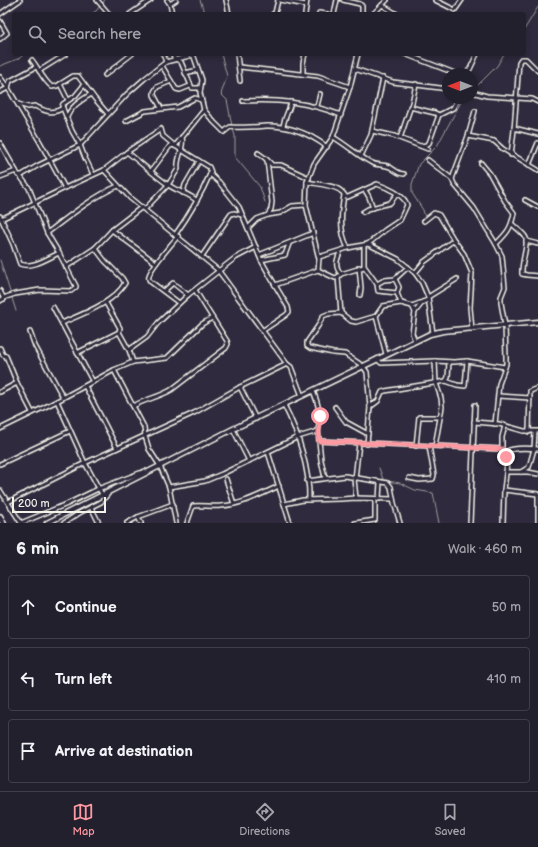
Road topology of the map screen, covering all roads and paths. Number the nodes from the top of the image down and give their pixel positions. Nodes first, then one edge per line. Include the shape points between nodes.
1 (20, 0) edge
2 (97, 0) edge
3 (151, 0) edge
4 (167, 0) edge
5 (176, 0) edge
6 (226, 0) edge
7 (281, 0) edge
8 (307, 0) edge
9 (337, 0) edge
10 (343, 0) edge
11 (381, 0) edge
12 (435, 0) edge
13 (462, 0) edge
14 (385, 2) edge
15 (170, 4) junction
16 (306, 5) junction
17 (107, 12) edge
18 (133, 12) edge
19 (172, 12) edge
20 (228, 12) edge
21 (275, 12) edge
22 (305, 12) edge
23 (334, 12) edge
24 (362, 12) edge
25 (375, 12) edge
26 (395, 12) edge
27 (0, 14) edge
28 (0, 21) edge
29 (0, 39) edge
30 (63, 56) edge
31 (129, 56) edge
32 (164, 56) edge
33 (174, 56) edge
34 (190, 56) edge
35 (193, 56) edge
36 (237, 56) edge
37 (304, 56) edge
38 (358, 56) edge
39 (410, 56) edge
40 (475, 56) edge
41 (32, 60) dead end
42 (176, 60) junction
43 (166, 62) junction
44 (162, 66) junction
45 (36, 67) junction
46 (240, 67) junction
47 (442, 68) edge
48 (470, 68) edge
49 (355, 69) junction
50 (198, 70) junction
51 (39, 71) junction
52 (538, 71) edge
53 (185, 73) junction
54 (303, 74) junction
55 (105, 75) dead end
56 (0, 77) edge
57 (383, 78) junction
58 (171, 81) junction
59 (240, 81) dead end
60 (60, 84) junction
61 (416, 84) junction
62 (84, 85) junction
63 (190, 86) junction
64 (350, 87) junction
65 (8, 88) junction
66 (200, 88) junction
67 (442, 88) edge
68 (0, 92) edge
69 (91, 94) junction
70 (320, 94) dead end
71 (478, 94) edge
72 (517, 98) junction
73 (68, 100) junction
74 (201, 100) junction
75 (243, 101) dead end
76 (291, 102) junction
77 (538, 102) edge
78 (18, 104) junction
79 (455, 104) edge
80 (317, 106) junction
81 (410, 107) junction
82 (63, 108) junction
83 (161, 108) junction
84 (204, 110) junction
85 (475, 112) dead end
86 (108, 114) junction
87 (439, 115) junction
88 (340, 116) junction
89 (67, 117) junction
90 (126, 121) dead end
91 (283, 127) junction
92 (514, 128) junction
93 (372, 131) junction
94 (538, 134) edge
95 (468, 136) junction
96 (182, 137) junction
97 (333, 138) junction
98 (400, 138) junction
99 (0, 143) edge
100 (538, 143) edge
101 (80, 145) junction
102 (174, 146) junction
103 (421, 146) junction
104 (327, 147) junction
105 (428, 149) dead end
106 (181, 150) junction
107 (127, 152) junction
108 (258, 153) dead end
109 (511, 154) junction
110 (361, 156) junction
111 (50, 160) junction
112 (267, 160) junction
113 (428, 160) dead end
114 (199, 161) junction
115 (481, 163) dead end
116 (529, 164) junction
117 (104, 170) junction
118 (151, 170) junction
119 (538, 170) edge
120 (16, 171) junction
121 (93, 174) junction
122 (210, 174) junction
123 (404, 174) dead end
124 (20, 176) junction
125 (0, 178) edge
126 (452, 179) junction
127 (308, 180) junction
128 (168, 185) junction
129 (118, 186) junction
130 (65, 188) junction
131 (365, 190) junction
132 (183, 193) junction
133 (397, 194) junction
134 (344, 195) junction
135 (525, 200) dead end
136 (197, 201) junction
137 (36, 203) junction
138 (306, 205) junction
139 (538, 207) edge
140 (143, 208) junction
141 (373, 208) junction
142 (363, 212) dead end
143 (242, 215) junction
144 (268, 215) junction
145 (1, 218) edge
146 (424, 221) dead end
147 (512, 224) junction
148 (248, 228) junction
149 (112, 230) junction
150 (47, 233) junction
151 (313, 233) junction
152 (176, 235) junction
153 (454, 240) junction
154 (526, 241) junction
155 (290, 243) junction
156 (368, 244) junction
157 (496, 244) junction
158 (538, 244) edge
159 (364, 245) junction
160 (256, 246) junction
161 (95, 248) junction
162 (348, 248) junction
163 (340, 251) junction
164 (59, 253) junction
165 (259, 255) junction
166 (202, 256) junction
167 (318, 257) junction
168 (261, 260) junction
169 (156, 263) junction
170 (66, 267) junction
171 (359, 267) junction
172 (364, 267) junction
173 (408, 267) junction
174 (218, 270) junction
175 (318, 270) junction
176 (415, 273) junction
177 (339, 276) junction
178 (538, 276) edge
179 (395, 279) junction
180 (457, 279) dead end
181 (377, 284) junction
182 (275, 285) junction
183 (0, 290) edge
184 (195, 290) junction
185 (164, 291) junction
186 (397, 293) junction
187 (188, 295) junction
188 (360, 295) dead end
189 (5, 298) junction
190 (428, 298) junction
191 (0, 301) edge
192 (424, 301) junction
193 (106, 303) junction
194 (179, 303) junction
195 (401, 304) junction
196 (412, 306) junction
197 (54, 307) dead end
198 (415, 312) junction
199 (341, 313) junction
200 (376, 316) junction
201 (212, 318) junction
202 (538, 322) edge
203 (62, 324) junction
204 (505, 325) junction
205 (472, 329) junction
206 (262, 331) junction
207 (30, 332) dead end
208 (120, 332) junction
209 (433, 333) junction
210 (415, 341) junction
211 (0, 348) edge
212 (129, 350) junction
213 (77, 353) junction
214 (386, 354) junction
215 (1, 355) edge
216 (377, 359) junction
217 (467, 361) junction
218 (133, 362) junction
219 (435, 362) junction
220 (449, 362) junction
221 (287, 364) junction
222 (363, 366) junction
223 (504, 367) junction
224 (114, 370) junction
225 (446, 381) junction
226 (92, 382) junction
227 (436, 383) junction
228 (17, 384) junction
229 (85, 386) junction
230 (240, 387) junction
231 (538, 388) edge
232 (313, 391) junction
233 (0, 392) edge
234 (302, 396) junction
235 (499, 396) junction
236 (63, 398) junction
237 (530, 398) junction
238 (57, 401) junction
239 (284, 405) junction
240 (475, 405) dead end
241 (133, 406) junction
242 (335, 407) dead end
243 (370, 407) junction
244 (32, 412) junction
245 (440, 417) junction
246 (256, 419) junction
247 (474, 422) junction
248 (495, 424) junction
249 (505, 426) junction
250 (0, 429) edge
251 (233, 429) junction
252 (70, 431) junction
253 (318, 431) junction
254 (529, 432) junction
255 (537, 432) edge
256 (368, 434) junction
257 (145, 436) junction
258 (298, 437) junction
259 (319, 441) junction
260 (360, 444) junction
261 (367, 444) junction
262 (416, 446) junction
263 (429, 446) junction
264 (435, 446) junction
265 (116, 448) junction
266 (473, 448) junction
267 (502, 449) junction
268 (534, 449) junction
269 (538, 449) edge
270 (268, 452) junction
271 (505, 452) junction
272 (249, 461) junction
273 (85, 463) junction
274 (0, 464) edge
275 (160, 466) junction
276 (506, 472) junction
277 (521, 472) junction
278 (538, 474) edge
279 (324, 478) junction
280 (409, 478) dead end
281 (226, 479) dead end
282 (355, 479) junction
283 (308, 481) junction
284 (380, 482) junction
285 (279, 486) junction
286 (169, 487) junction
287 (98, 489) junction
288 (0, 490) edge
289 (504, 490) junction
290 (108, 494) junction
291 (538, 494) edge
292 (103, 496) junction
293 (356, 498) junction
294 (375, 499) junction
295 (379, 499) junction
296 (309, 500) junction
297 (393, 500) junction
298 (8, 502) junction
299 (173, 504) junction
300 (234, 504) junction
301 (284, 504) junction
302 (91, 507) junction
303 (0, 517) edge
304 (138, 517) junction
305 (3, 523) edge
306 (21, 523) edge
307 (47, 523) edge
308 (64, 523) edge
309 (99, 523) edge
310 (127, 523) edge
311 (141, 523) edge
312 (176, 523) edge
313 (187, 523) edge
314 (290, 523) edge
315 (355, 523) edge
316 (400, 523) edge
317 (470, 523) edge
318 (503, 523) edge
319 (538, 523) edge

1 - 27 street
2 - 17 street
3 - 18 street
4 - 15 street
5 - 15 street
6 - 20 street
7 - 16 street
7 - 21 street
8 - 16 street
9 - 23 street
10 - 24 street via 360,4
11 - 14 street
12 - 13 street via 455,10
14 - 25 street
14 - 26 street
15 - 19 street
16 - 22 street
28 - 29 street via 7,33
30 - 51 street
31 - 55 street
32 - 43 street
33 - 42 street
34 - 42 street
35 - 50 street
36 - 46 street
37 - 54 street
38 - 49 street
39 - 47 street
40 - 48 street
41 - 45 street
42 - 43 street
42 - 53 street via 181,62
43 - 44 street
44 - 58 street
44 - 86 street via 127,94
45 - 51 street
45 - 65 street via 10,81
46 - 54 street
46 - 59 street
49 - 57 street
49 - 64 street
50 - 53 street
50 - 66 street via 202,80
51 - 60 street via 52,87
52 - 72 street via 526,59 519,62
53 - 63 street
54 - 64 street via 318,76
56 - 65 street
57 - 61 street via 393,82
57 - 93 street
58 - 63 street via 176,89
58 - 83 street via 157,87 154,92
60 - 62 street via 76,76
60 - 73 street
61 - 67 street
61 - 81 street
62 - 69 street
62 - 73 street
63 - 66 street via 194,89
64 - 88 street
65 - 68 street
65 - 78 street
66 - 74 street
69 - 86 street
69 - 89 street via 75,106
70 - 80 street
71 - 72 street
72 - 77 street
72 - 92 street
73 - 82 street via 63,104
74 - 83 street via 194,98 178,106
74 - 84 street
75 - 76 street
76 - 80 street
76 - 91 street
78 - 82 street via 35,106 44,111 58,111
78 - 111 street
79 - 87 street via 453,108
80 - 88 street
81 - 87 street
81 - 98 street
82 - 89 street
83 - 90 street via 145,111
84 - 91 street via 224,132 230,127
84 - 96 street
85 - 95 street
86 - 101 street
87 - 103 street via 429,143
88 - 97 street
89 - 101 street
91 - 104 street via 313,136
92 - 94 street
92 - 109 street
93 - 98 street
93 - 110 street
95 - 109 street via 494,141
95 - 126 street
96 - 102 street
96 - 106 street
97 - 104 street
97 - 110 street
98 - 103 street
99 - 120 street
100 - 116 street
101 - 111 street
101 - 121 street
102 - 106 street
102 - 107 street via 163,136 161,129
102 - 118 street via 170,146
103 - 105 street
104 - 127 street via 314,164
106 - 114 street
106 - 128 street via 178,169
107 - 117 street
107 - 118 street
108 - 112 street
109 - 116 street
110 - 123 street via 372,164 385,165
111 - 124 street
111 - 130 street
112 - 127 street via 272,165 281,165
112 - 144 street via 272,202
113 - 126 street
114 - 122 street via 209,167
114 - 132 street
115 - 147 street via 514,213
116 - 119 street
117 - 121 street
117 - 129 street
118 - 128 street
120 - 124 street
120 - 125 street
121 - 130 street
122 - 136 street
122 - 143 street via 239,207
124 - 137 street
126 - 157 street
127 - 134 street via 338,189
127 - 138 street
128 - 132 street
128 - 140 street
129 - 140 street
129 - 150 street
130 - 137 street
131 - 133 street via 377,184
131 - 134 street via 351,197
131 - 141 street
132 - 136 street
133 - 141 street via 390,203
133 - 156 street via 407,202 400,220
134 - 162 street via 341,225
135 - 139 street
136 - 152 street
137 - 145 street
137 - 150 street
138 - 144 street via 292,206 280,213
138 - 151 street
140 - 149 street
140 - 152 street
141 - 142 street
143 - 148 street
143 - 166 street via 231,214
144 - 148 street
145 - 164 street via 14,244 20,264 34,265
146 - 153 street via 434,213 439,215
147 - 154 street via 524,235
147 - 157 street
148 - 160 street
149 - 161 street
149 - 169 street
150 - 164 street
151 - 155 street
151 - 167 street
152 - 166 street
152 - 169 street
153 - 176 street via 424,262
153 - 205 street via 464,254 472,273
154 - 158 street
154 - 178 street via 522,274
155 - 165 street
155 - 168 street via 285,255
156 - 159 street
156 - 173 street
157 - 204 street via 502,256 504,287 501,303
159 - 162 street
159 - 172 street
160 - 165 street
160 - 174 street
161 - 170 street
161 - 193 street via 125,283
162 - 163 street
163 - 167 street
163 - 177 street via 336,261
164 - 170 street
165 - 168 street
166 - 174 street
167 - 175 street
168 - 182 street
169 - 185 street via 149,274 149,280
170 - 189 street via 76,286 73,290 40,290
171 - 172 street
171 - 177 street
171 - 188 street
172 - 181 street
173 - 176 street
173 - 179 street
174 - 184 street
174 - 206 street
175 - 177 street via 335,278
175 - 182 street
176 - 190 street
177 - 199 street
179 - 181 street
179 - 186 street via 399,287
180 - 190 street
181 - 186 street via 378,291
182 - 206 street via 289,312
183 - 189 street
184 - 187 street
184 - 201 street
185 - 187 street via 173,283
185 - 194 street
186 - 195 street
187 - 194 street
189 - 191 street
190 - 192 street
190 - 209 street
192 - 196 street
192 - 198 street
193 - 203 street
193 - 208 street
194 - 212 street via 147,337
195 - 196 street
195 - 200 street via 383,306
196 - 198 street
197 - 203 street
198 - 210 street via 412,333
199 - 200 street via 356,322
199 - 222 street via 323,316 307,346 345,354
200 - 214 street
201 - 218 street via 196,329 167,358
201 - 241 street via 227,341 226,348 172,390
202 - 204 main road
203 - 213 street
204 - 205 main road
204 - 223 street
205 - 209 main road
206 - 221 street
207 - 236 street
208 - 212 street
208 - 213 street
209 - 210 main road
210 - 214 main road
211 - 215 street
212 - 218 street
213 - 226 street
214 - 216 main road
215 - 228 street via 6,356
216 - 219 street via 381,363
216 - 222 main road
217 - 220 street
217 - 223 street
217 - 225 street via 465,386
218 - 224 street
219 - 220 street
219 - 227 street
220 - 225 street
221 - 230 street
221 - 234 street via 291,366
222 - 232 main road
222 - 243 street via 367,372
223 - 235 street via 499,384
224 - 226 street
224 - 241 street
225 - 227 street
226 - 229 street
227 - 243 street via 382,392
227 - 245 street via 442,407
228 - 233 street
228 - 244 street
229 - 236 street
229 - 265 street
230 - 246 street
230 - 257 street via 194,413
231 - 237 street via 530,391
232 - 234 main road
232 - 253 street via 320,411
234 - 239 main road
235 - 237 street
235 - 248 street
236 - 238 street
237 - 254 street
238 - 244 street
238 - 252 street
239 - 246 main road
239 - 258 street
240 - 247 street
241 - 257 street via 144,427
242 - 256 street via 346,422
243 - 256 street
244 - 250 street
245 - 262 street via 420,417
245 - 264 street
246 - 251 main road
247 - 248 street
247 - 266 street
248 - 249 street
249 - 254 street
249 - 267 street
251 - 272 street
251 - 275 main road
252 - 273 street
252 - 274 street
253 - 258 street
253 - 259 street
254 - 255 street
255 - 268 street
256 - 261 street
257 - 265 street
257 - 275 street via 149,450
258 - 270 street
258 - 283 street
259 - 260 street
259 - 279 street
260 - 261 street
260 - 282 street
261 - 262 street
262 - 263 street
263 - 264 street
263 - 280 street via 433,479
264 - 266 street
265 - 273 street
266 - 267 street
266 - 317 street
267 - 271 street
268 - 269 street
268 - 271 street
268 - 277 street via 529,467
270 - 272 street
270 - 285 street
271 - 276 street
272 - 286 street via 205,481
273 - 287 street
273 - 298 street
275 - 286 street
275 - 287 street
275 - 290 main road
276 - 277 street
276 - 289 street
277 - 278 street
279 - 282 street via 344,476
279 - 283 street
281 - 300 street
282 - 284 street
282 - 293 street
283 - 296 street
284 - 295 street
284 - 297 street via 390,485
285 - 300 street via 252,499
285 - 301 street
286 - 299 street
287 - 292 street
287 - 306 street
288 - 298 street
289 - 291 street
289 - 318 street
290 - 292 main road
290 - 302 street via 101,502
291 - 319 street
292 - 307 main road
293 - 294 street
293 - 296 street
294 - 295 street
294 - 315 street via 376,520
295 - 297 street
296 - 301 street
297 - 316 street
298 - 306 street
299 - 304 street
299 - 312 street
300 - 313 street via 193,506
301 - 314 street
302 - 308 street
302 - 309 street
303 - 305 highway
304 - 310 street
304 - 311 street

